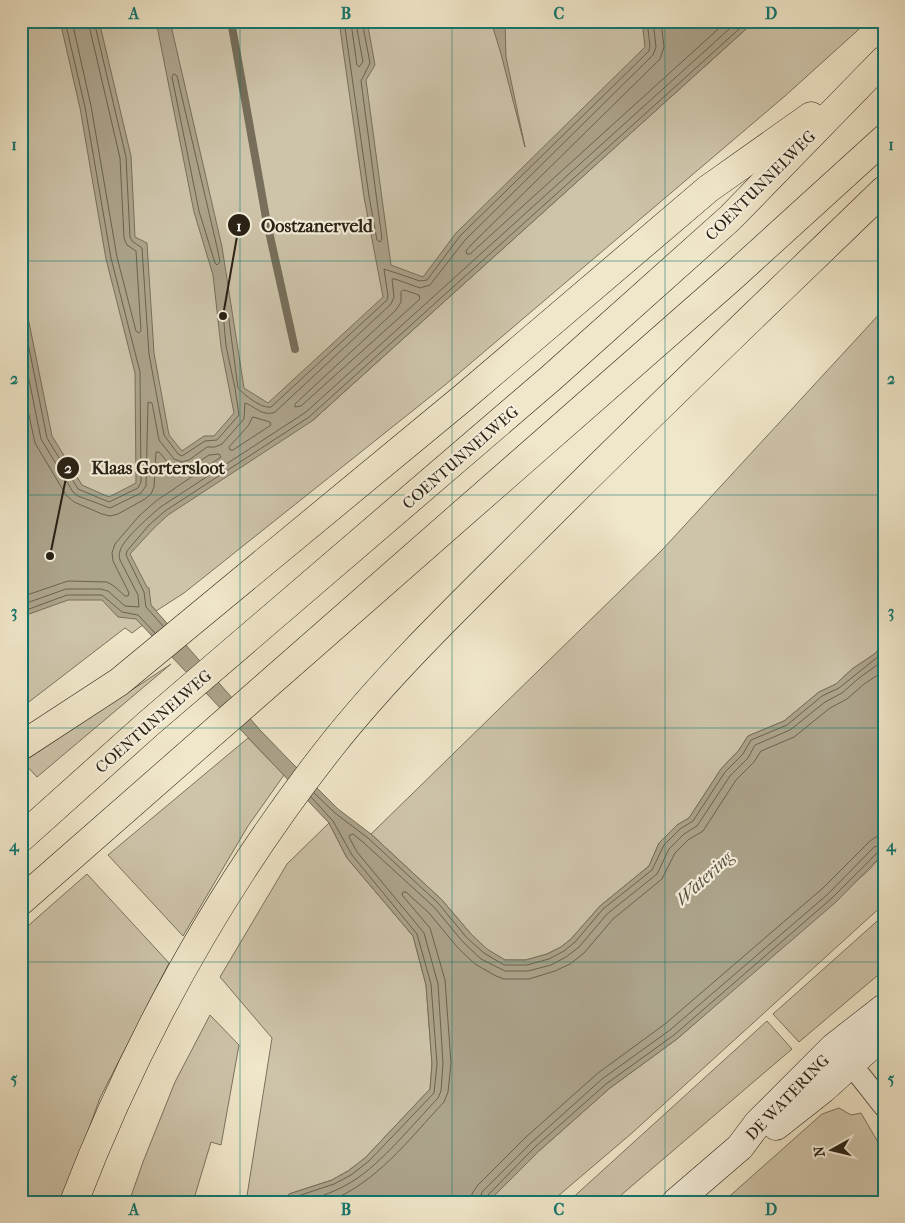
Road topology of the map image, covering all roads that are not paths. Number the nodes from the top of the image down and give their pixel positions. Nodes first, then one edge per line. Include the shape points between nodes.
1 (876, 67) edge
2 (884, 139) edge
3 (884, 190) edge
4 (21, 746) edge
5 (21, 838) edge
6 (21, 902) edge
7 (884, 1008) edge
8 (884, 1034) edge
9 (843, 1056) junction
10 (884, 1106) edge
11 (74, 1202) edge
12 (676, 1202) edge

1 - 4 highway via 708,189 119,682
1 - 5 highway, COENTUNNELWEG via 722,224 551,378 148,724
2 - 6 highway via 730,279
3 - 11 highway via 419,645 330,748 274,823 177,979 120,1092
7 - 9 main road, DE WATERING
8 - 9 main road, DE WATERING
9 - 10 street
9 - 12 main road, DE WATERING via 823,1089 770,1130 740,1147

